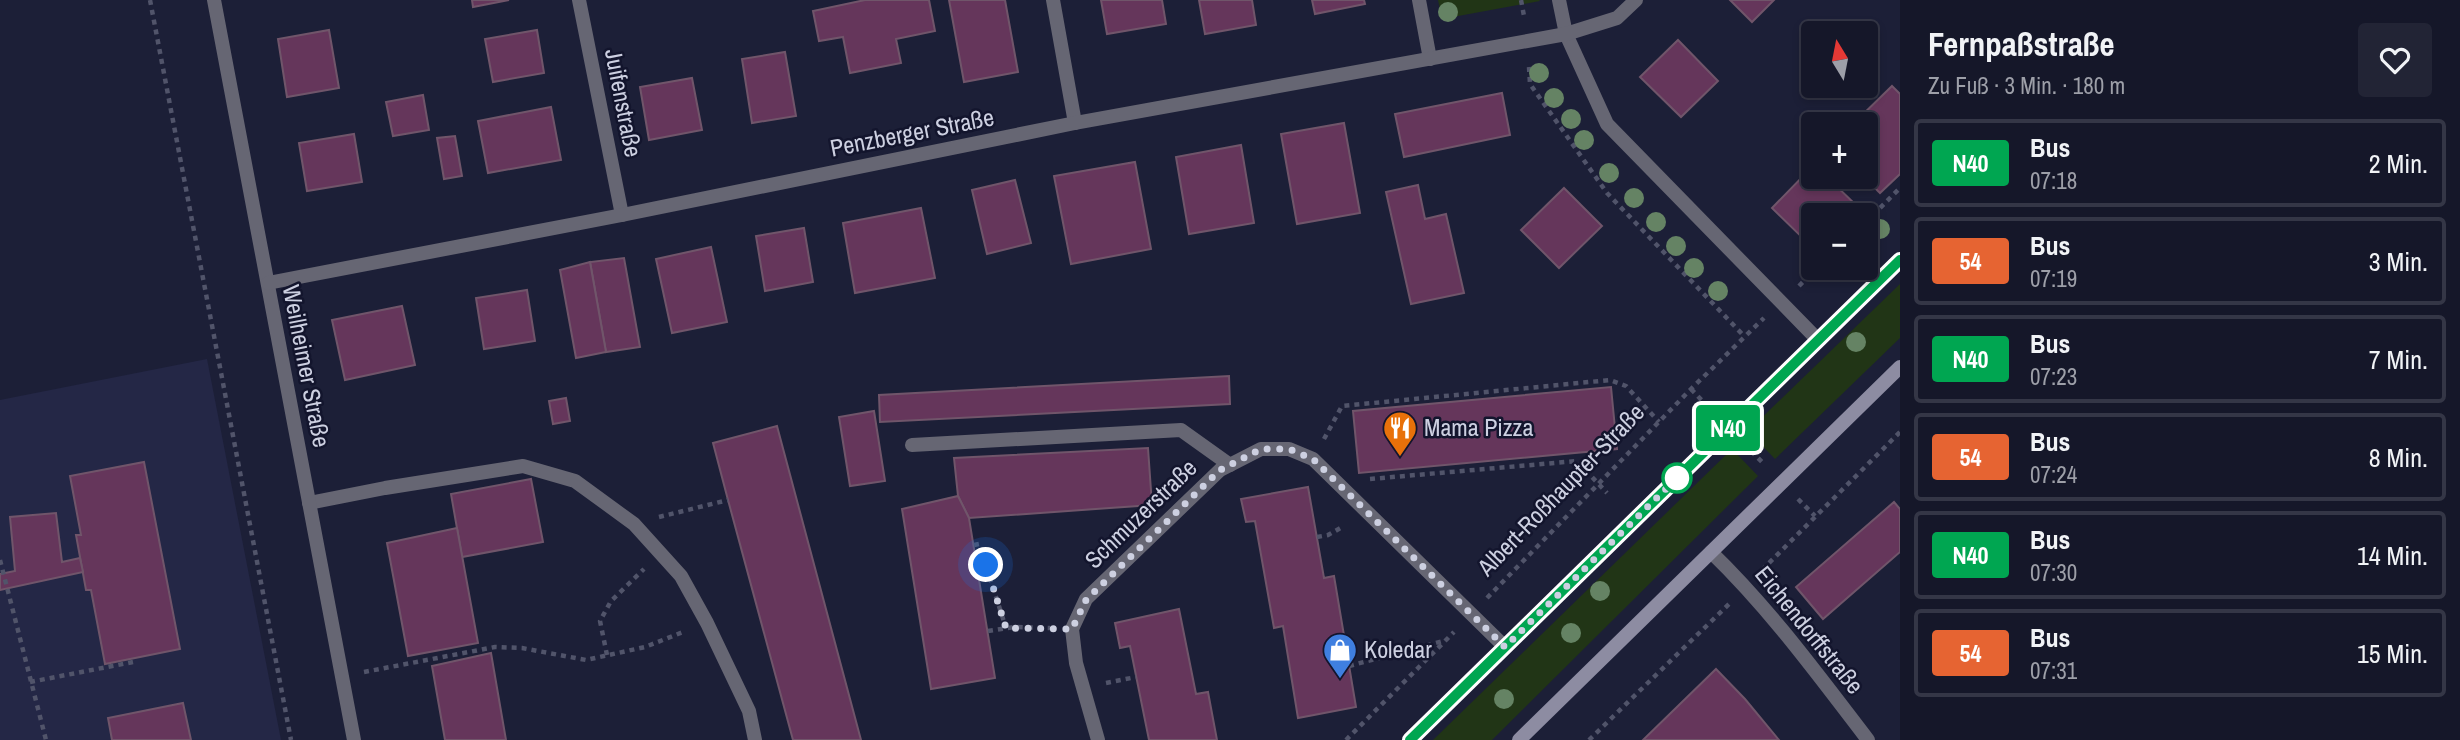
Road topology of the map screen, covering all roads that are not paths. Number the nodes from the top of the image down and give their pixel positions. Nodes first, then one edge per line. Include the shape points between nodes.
1 (214, 0) edge
2 (579, 0) edge
3 (1053, 0) edge
4 (1419, 0) edge
5 (1559, 0) edge
6 (1636, 0) edge
7 (1566, 34) junction
8 (1430, 59) junction
9 (1075, 123) junction
10 (622, 215) junction
11 (1900, 260) edge
12 (268, 283) junction
13 (1818, 340) junction
14 (1900, 367) edge
15 (912, 446) dead end
16 (1230, 465) junction
17 (309, 503) junction
18 (1711, 552) junction
19 (1505, 647) junction
20 (354, 740) edge
21 (755, 740) edge
22 (1098, 740) edge
23 (1410, 740) edge
24 (1519, 740) edge
25 (1868, 740) edge

1 - 12 street, Weilheimer Straße
2 - 10 street, Juifenstraße
3 - 9 street
4 - 8 street
5 - 7 street
6 - 7 street, Penzberger Straße via 1617,18
7 - 8 street, Penzberger Straße
7 - 13 street via 1607,124
8 - 9 street, Penzberger Straße
9 - 10 street, Penzberger Straße
10 - 12 street, Penzberger Straße
11 - 13 main road
12 - 17 street, Weilheimer Straße
13 - 19 main road
14 - 18 main road
15 - 16 street via 1181,430
16 - 19 street, Schmuzerstraße via 1261,449 1289,449 1313,459
16 - 22 street, Schmuzerstraße via 1086,600 1072,629 1076,663
17 - 20 street, Weilheimer Straße
17 - 21 street via 523,466 575,481 634,524 681,576 749,711
18 - 24 main road
18 - 25 street, Eichendorffstraße via 1746,587
19 - 23 main road

